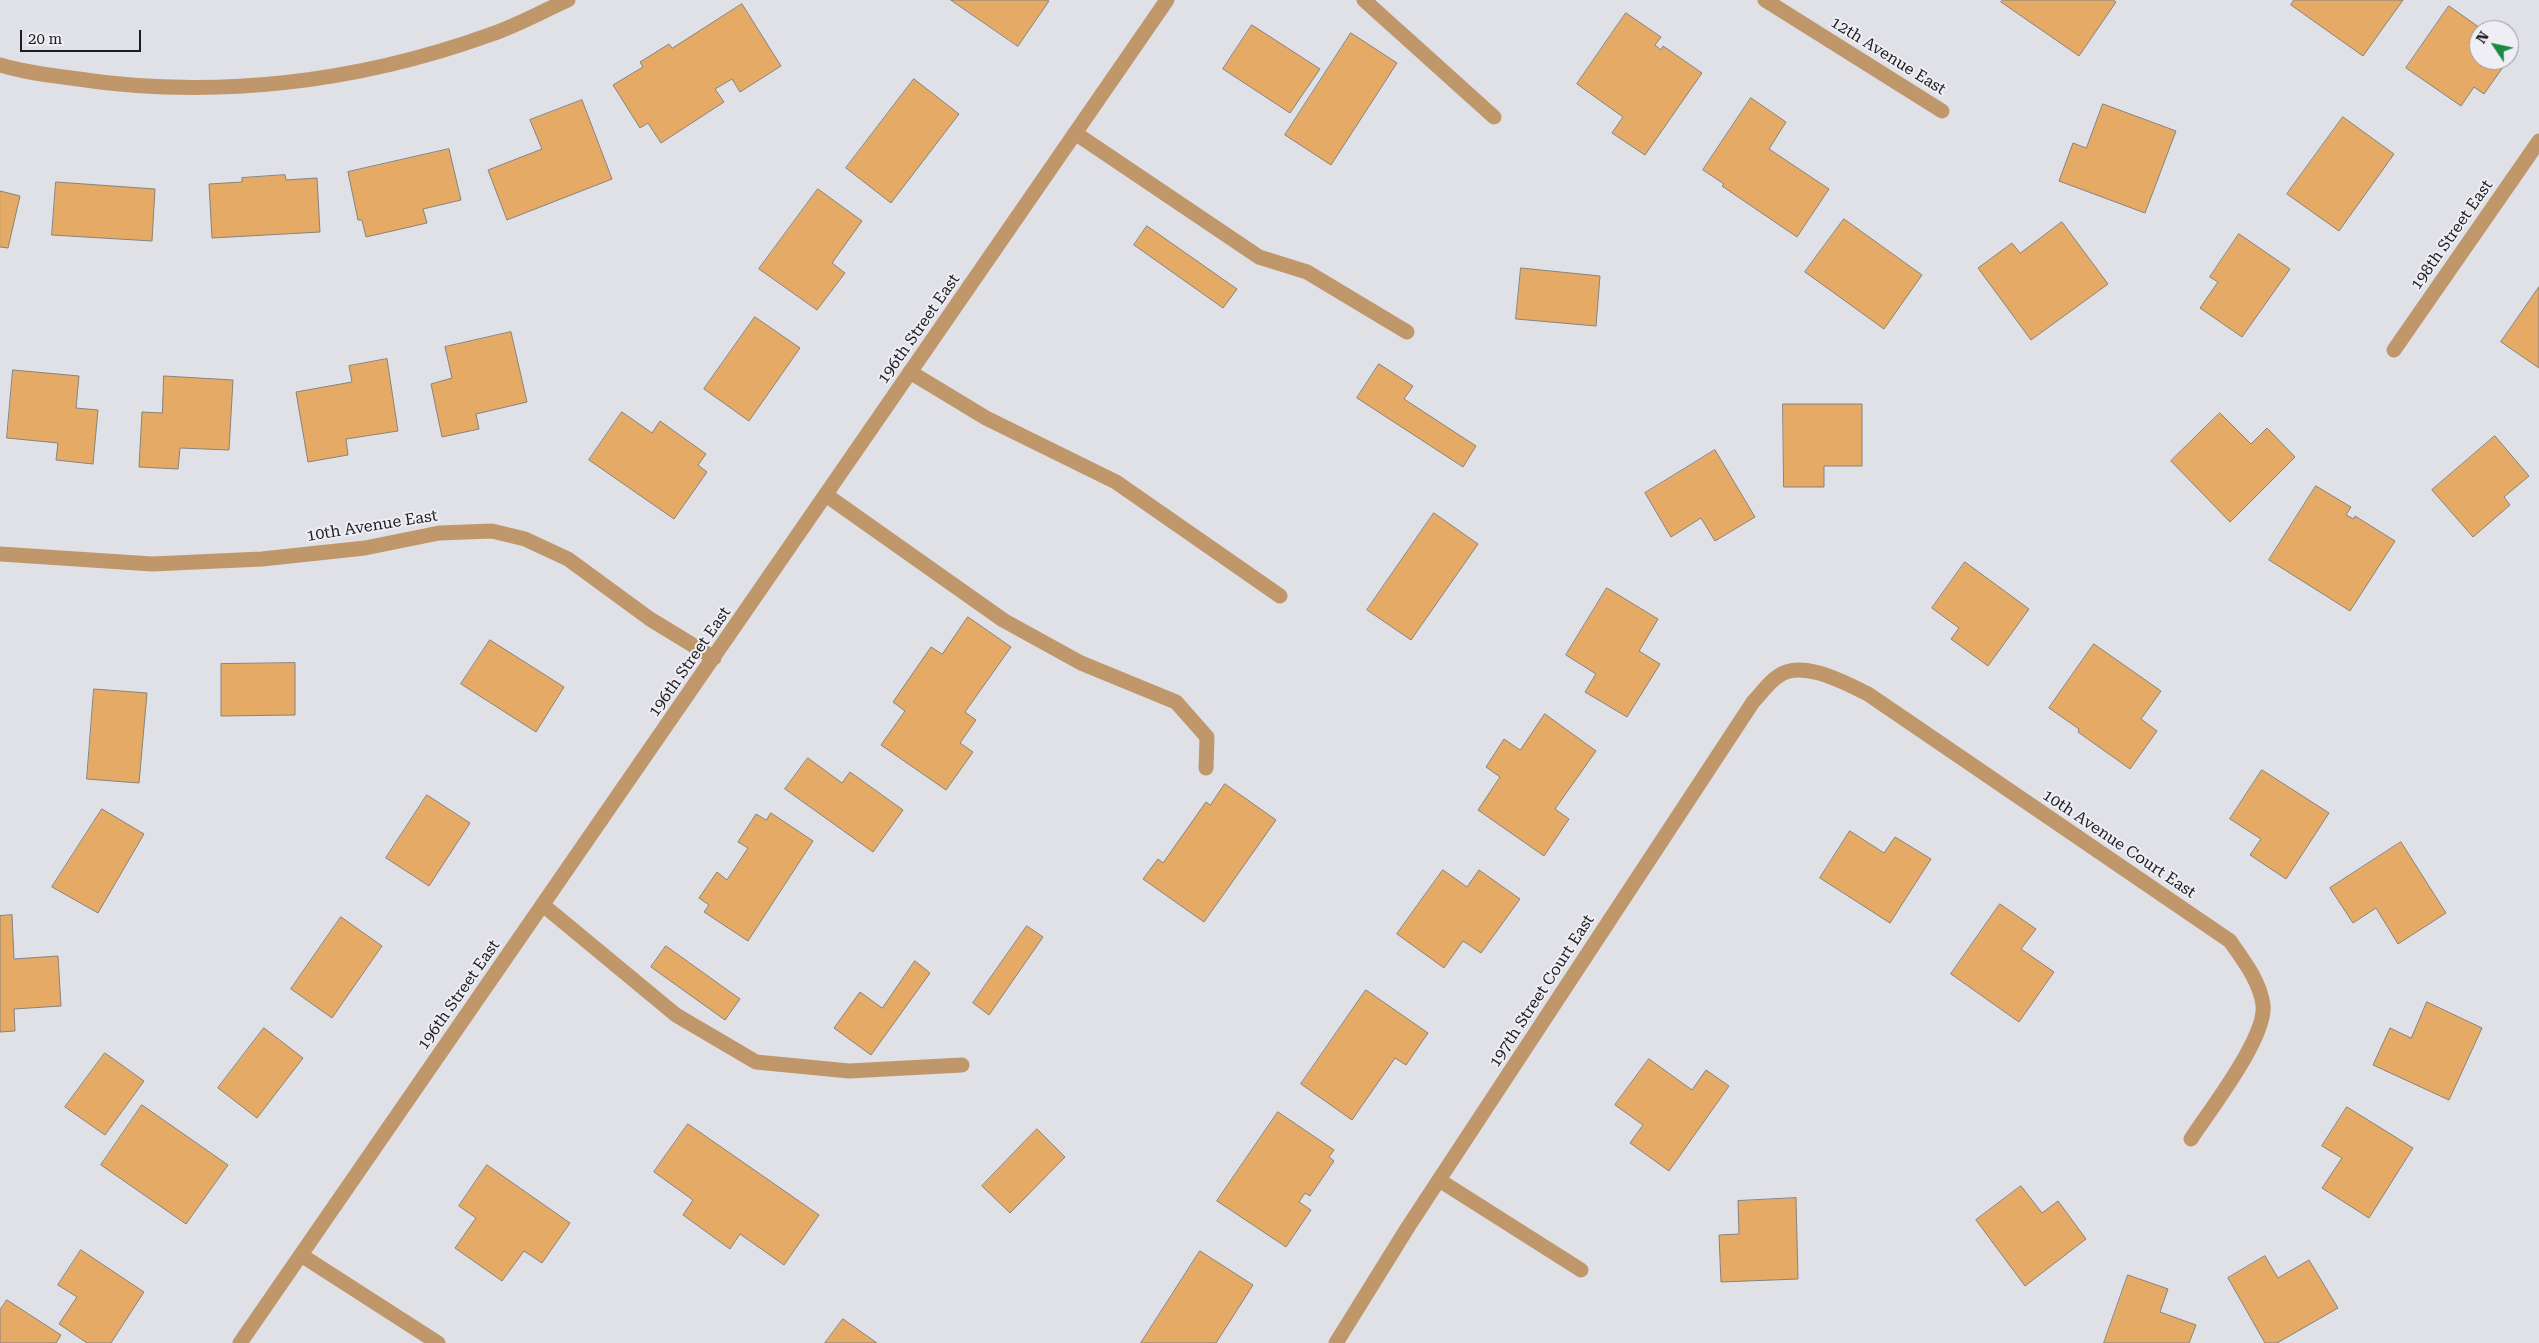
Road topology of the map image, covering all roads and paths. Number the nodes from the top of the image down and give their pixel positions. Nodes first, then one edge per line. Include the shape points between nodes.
1 (568, 0) edge
2 (1167, 0) edge
3 (1364, 0) edge
4 (1765, 0) edge
5 (0, 65) edge
6 (1942, 111) dead end
7 (1494, 117) dead end
8 (1075, 133) junction
9 (2539, 140) edge
10 (1407, 332) dead end
11 (2394, 350) dead end
12 (910, 372) junction
13 (826, 495) junction
14 (0, 554) edge
15 (1280, 596) dead end
16 (714, 658) junction
17 (1791, 670) joint
18 (1206, 768) dead end
19 (543, 905) junction
20 (962, 1065) dead end
21 (2191, 1139) dead end
22 (1439, 1180) junction
23 (302, 1255) junction
24 (1581, 1270) dead end
25 (240, 1343) edge
26 (438, 1343) edge
27 (1336, 1343) edge

1 - 5 street via 493,34 410,60 307,82 210,89 114,85
2 - 8 street, 196th Street East
3 - 7 street
4 - 6 street, 12th Avenue East
8 - 10 street via 1259,257 1307,272
8 - 12 street, 196th Street East
9 - 11 street, 198th Street East
12 - 13 street, 196th Street East
12 - 15 street via 986,418 1116,482
13 - 16 street, 196th Street East
13 - 18 street via 1003,620 1081,663 1176,702 1207,736
14 - 16 street, 10th Avenue East via 152,564 262,559 365,548 438,533 492,531 525,539 568,559 650,619
16 - 19 street, 196th Street East
17 - 21 street, 10th Avenue Court East via 1824,674 1868,694 2230,941 2250,969 2264,1006 2257,1033 2243,1060
17 - 22 street, 197th Street Court East via 1777,677 1753,702
19 - 20 street via 676,1015 756,1062 849,1071
19 - 23 street, 196th Street East
22 - 24 street
22 - 27 street, 197th Street Court East
23 - 25 street, 196th Street East
23 - 26 street

